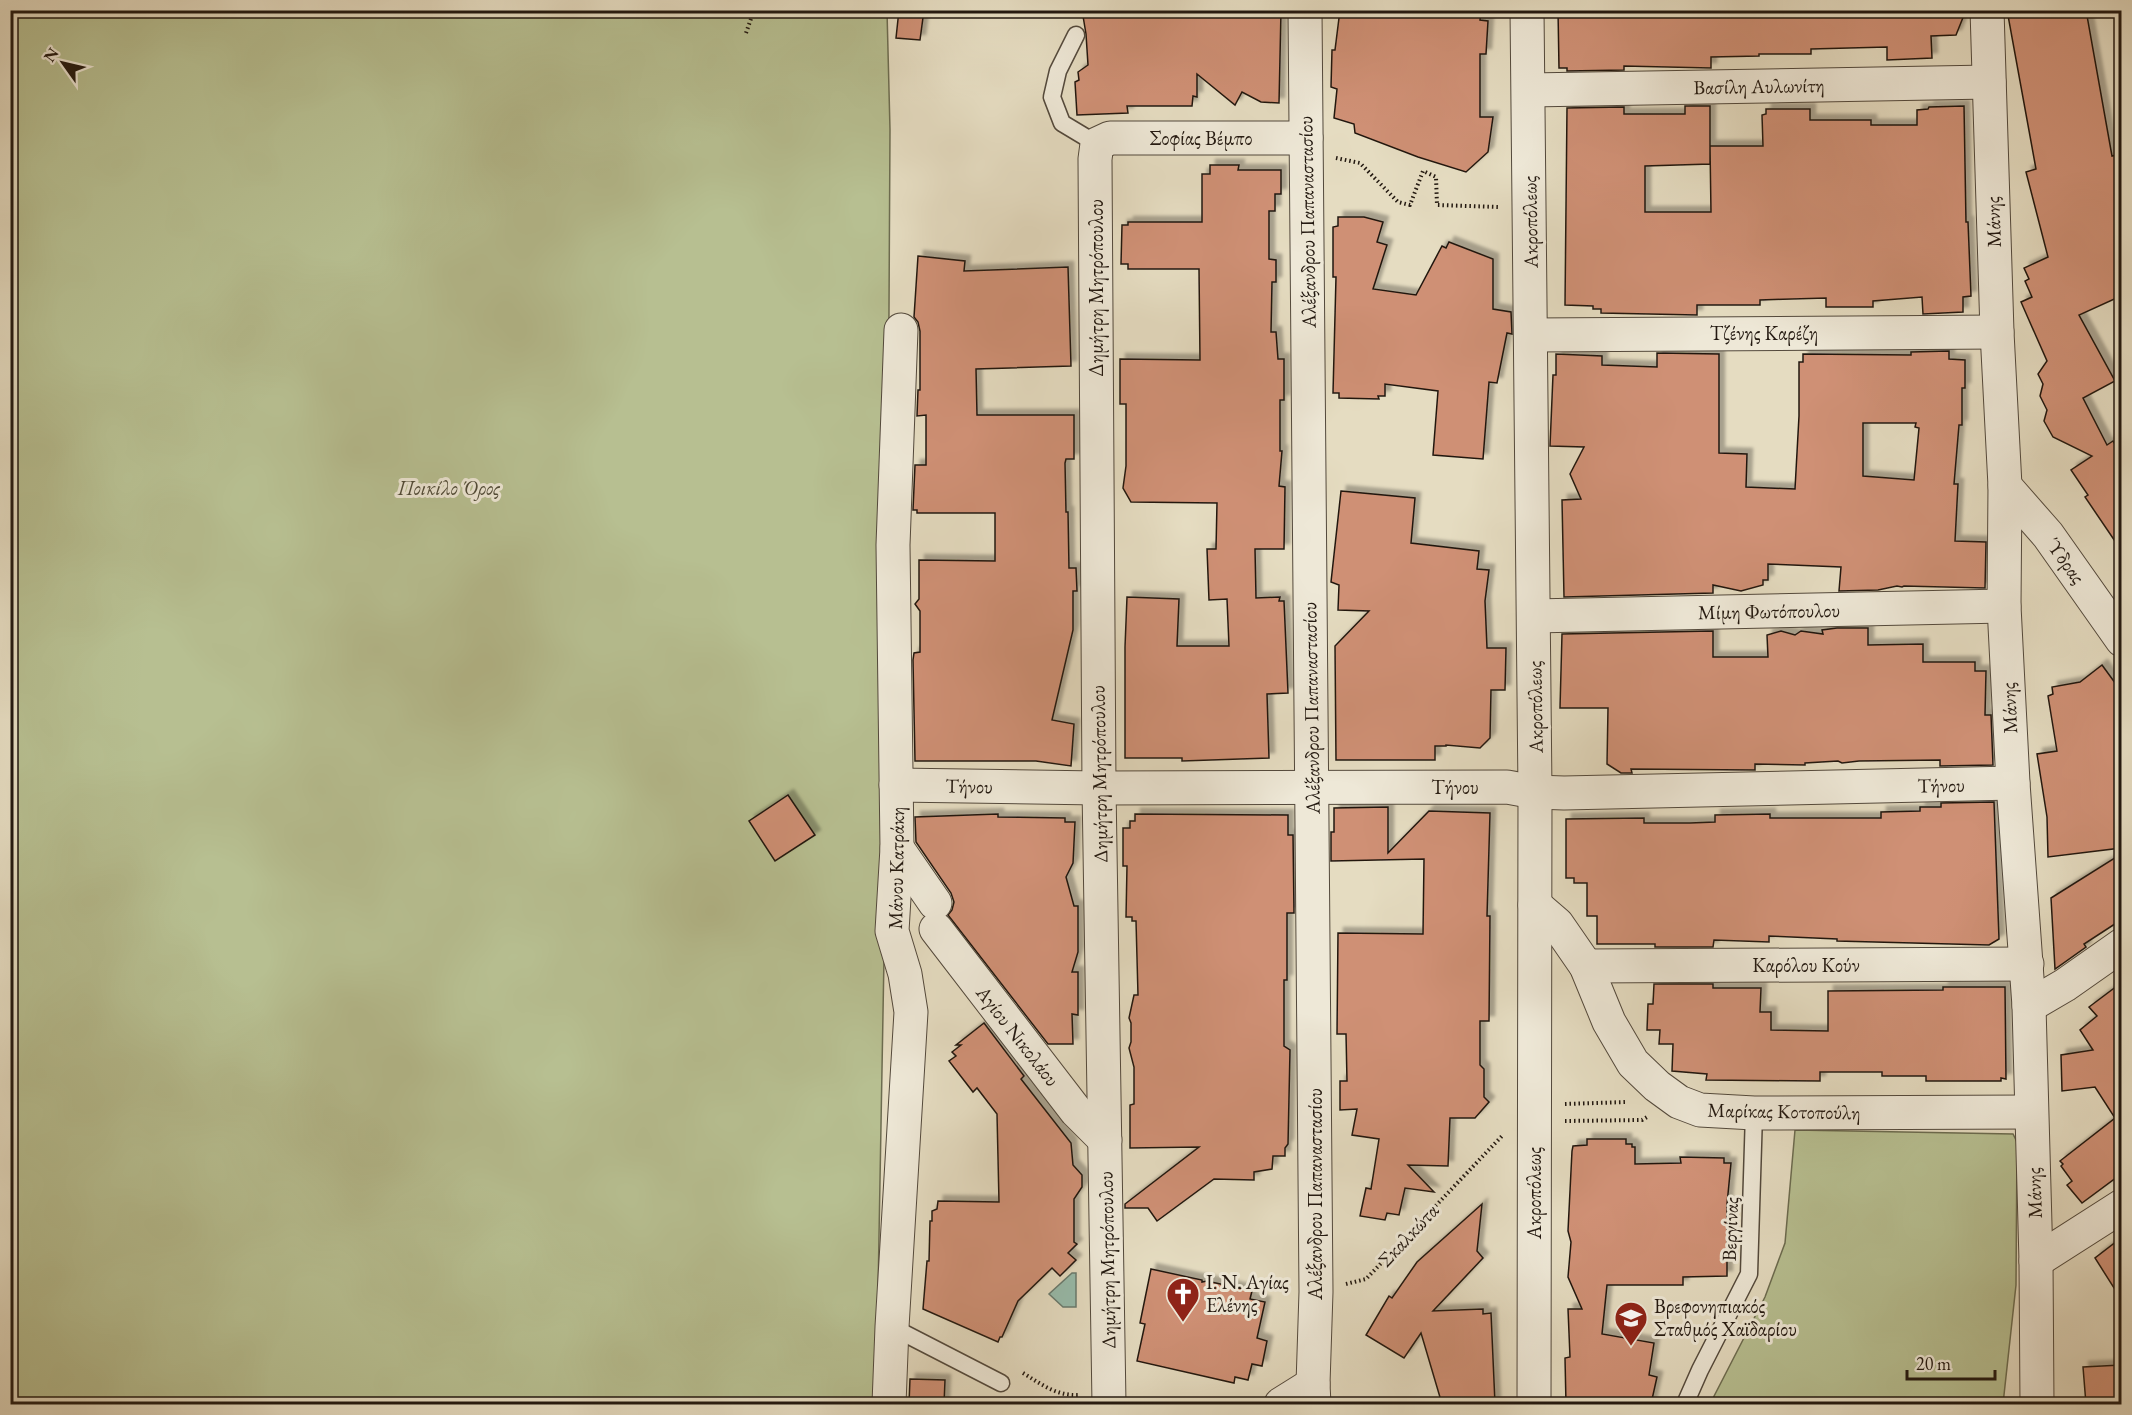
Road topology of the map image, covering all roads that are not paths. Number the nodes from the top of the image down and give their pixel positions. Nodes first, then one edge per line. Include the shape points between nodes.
1 (1305, 10) edge
2 (1527, 10) edge
3 (1987, 10) edge
4 (1076, 35) dead end
5 (1989, 82) junction
6 (1529, 90) junction
7 (1097, 144) junction
8 (1306, 145) junction
9 (902, 330) dead end
10 (1997, 332) junction
11 (1532, 335) junction
12 (2005, 486) junction
13 (2004, 606) junction
14 (1534, 616) junction
15 (2121, 637) edge
16 (2013, 783) junction
17 (896, 785) junction
18 (1099, 788) junction
19 (1312, 788) junction
20 (1535, 792) junction
21 (897, 848) junction
22 (1535, 905) junction
23 (2121, 945) edge
24 (2026, 964) junction
25 (1586, 966) junction
26 (2029, 1006) junction
27 (2031, 1112) junction
28 (1754, 1113) junction
29 (1105, 1140) junction
30 (2121, 1206) edge
31 (2036, 1261) junction
32 (892, 1327) junction
33 (1001, 1383) dead end
34 (1314, 1394) edge
35 (889, 1404) edge
36 (1109, 1404) edge
37 (1281, 1404) edge
38 (1534, 1404) edge
39 (1685, 1404) edge
40 (2037, 1404) edge

1 - 8 street, Αλέξανδρου Παπαναστασίου
2 - 6 street, Ακροπόλεως
3 - 5 street, Μάνης
4 - 7 lane via 1058,71 1052,97 1062,123
5 - 6 street, Βασίλη Αυλωνίτη
5 - 10 street, Μάνης
6 - 11 street, Ακροπόλεως
7 - 8 street, Σοφίας Βέμπο via 1110,138
7 - 18 street, Δημήτρη Μητρόπουλου
8 - 19 street, Αλέξανδρου Παπαναστασίου
9 - 17 street, Μάνου Κατράκη via 893,545
10 - 11 street, Τζένης Καρέζη
10 - 12 street, Μάνης
11 - 14 street, Ακροπόλεως
12 - 13 street, Μάνης
12 - 15 street, Ύδρας via 2048,535
13 - 14 street, Μίμη Φωτόπουλου
13 - 16 street, Μάνης
14 - 20 street, Ακροπόλεως
16 - 20 street, Τήνου
16 - 24 street, Μάνης
17 - 18 street, Τήνου
17 - 21 street, Μάνου Κατράκη
18 - 19 street, Τήνου
18 - 29 street, Δημήτρη Μητρόπουλου
19 - 20 street, Τήνου via 1507,787
19 - 34 street, Αλέξανδρου Παπαναστασίου
20 - 22 street, Ακροπόλεως
21 - 29 street, Αγίου Νικολάου via 935,916 1076,1111
21 - 32 street, Μάνου Κατράκη via 892,931 905,974 910,1012
22 - 25 street, Μαρίκας Κοτοπούλη via 1557,924
22 - 38 street, Ακροπόλεως
23 - 26 street
24 - 25 street, Καρόλου Κούν
24 - 26 street, Μάνης
25 - 28 street, Μαρίκας Κοτοπούλη via 1609,1022 1633,1063 1657,1086 1679,1102 1700,1110
26 - 27 street, Μάνης
27 - 28 street, Μαρίκας Κοτοπούλη
27 - 31 street, Μάνης
28 - 39 lane, Βεργίνας via 1749,1274
29 - 36 street, Δημήτρη Μητρόπουλου
30 - 31 street
31 - 40 street, Μάνης
32 - 33 lane
32 - 35 street, Μάνου Κατράκη
34 - 37 street

